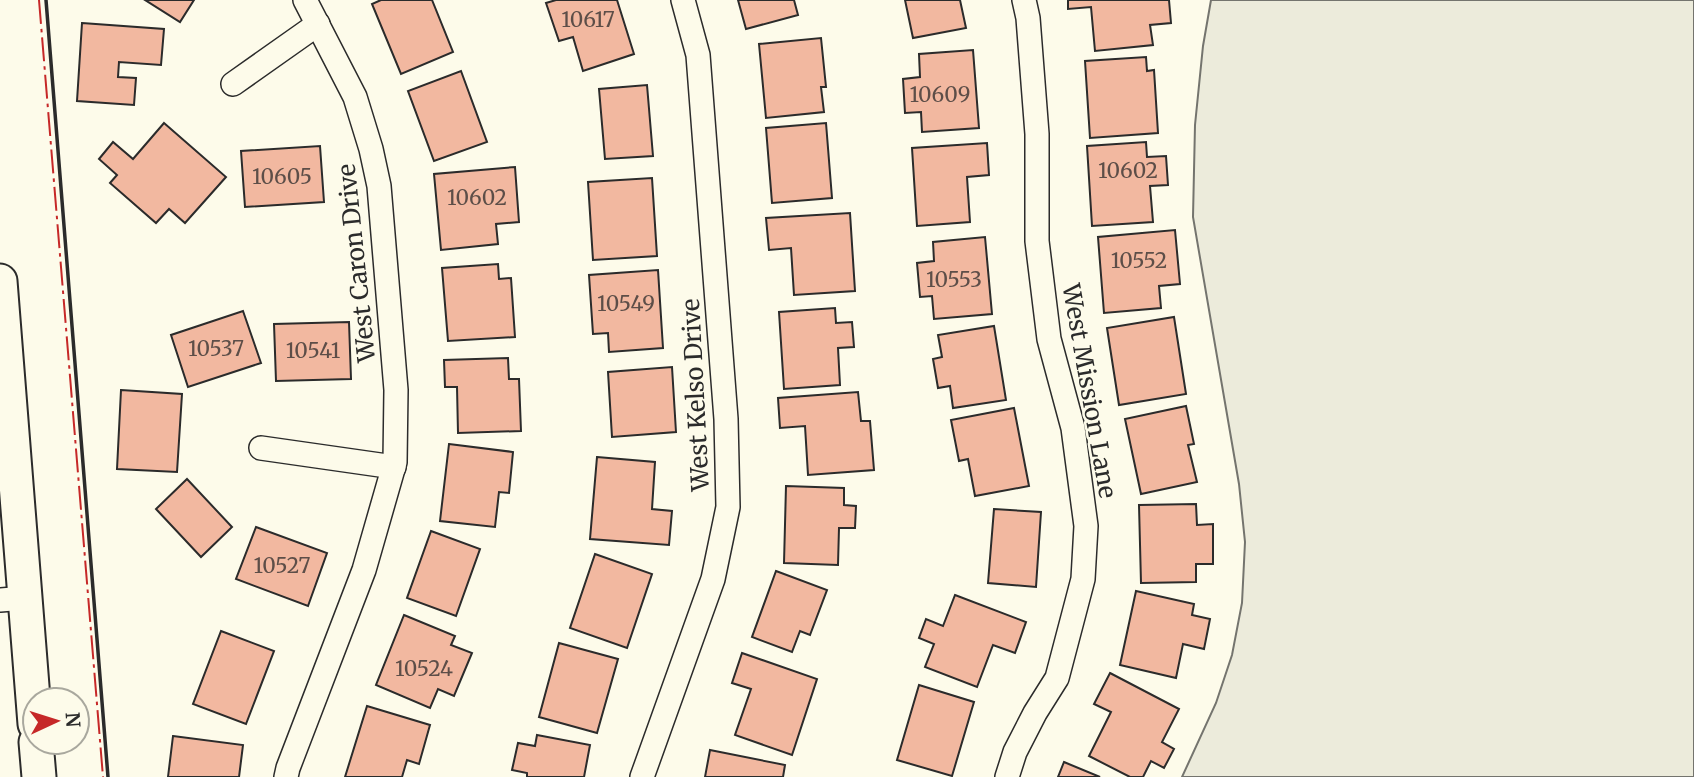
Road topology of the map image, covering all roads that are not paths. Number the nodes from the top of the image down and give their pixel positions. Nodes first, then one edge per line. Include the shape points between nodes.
1 (305, 0) edge
2 (682, 0) edge
3 (1024, 0) edge
4 (318, 24) junction
5 (233, 84) dead end
6 (0, 281) edge
7 (261, 448) dead end
8 (394, 467) junction
9 (13, 599) edge
10 (28, 686) edge
11 (37, 756) edge
12 (39, 777) edge
13 (286, 777) edge
14 (642, 777) edge
15 (1007, 777) edge

1 - 4 street, West Caron Drive
2 - 14 street, West Kelso Drive via 698,55 726,419 728,507 713,579
3 - 15 street, West Mission Lane via 1037,134 1037,241 1049,339 1073,429 1086,526 1083,579 1057,678 1015,752
4 - 5 street
4 - 8 street, West Caron Drive via 355,97 379,186 396,390
6 - 9 main road
7 - 8 street
8 - 13 street, West Caron Drive via 364,570
9 - 10 main road
11 - 12 main road

